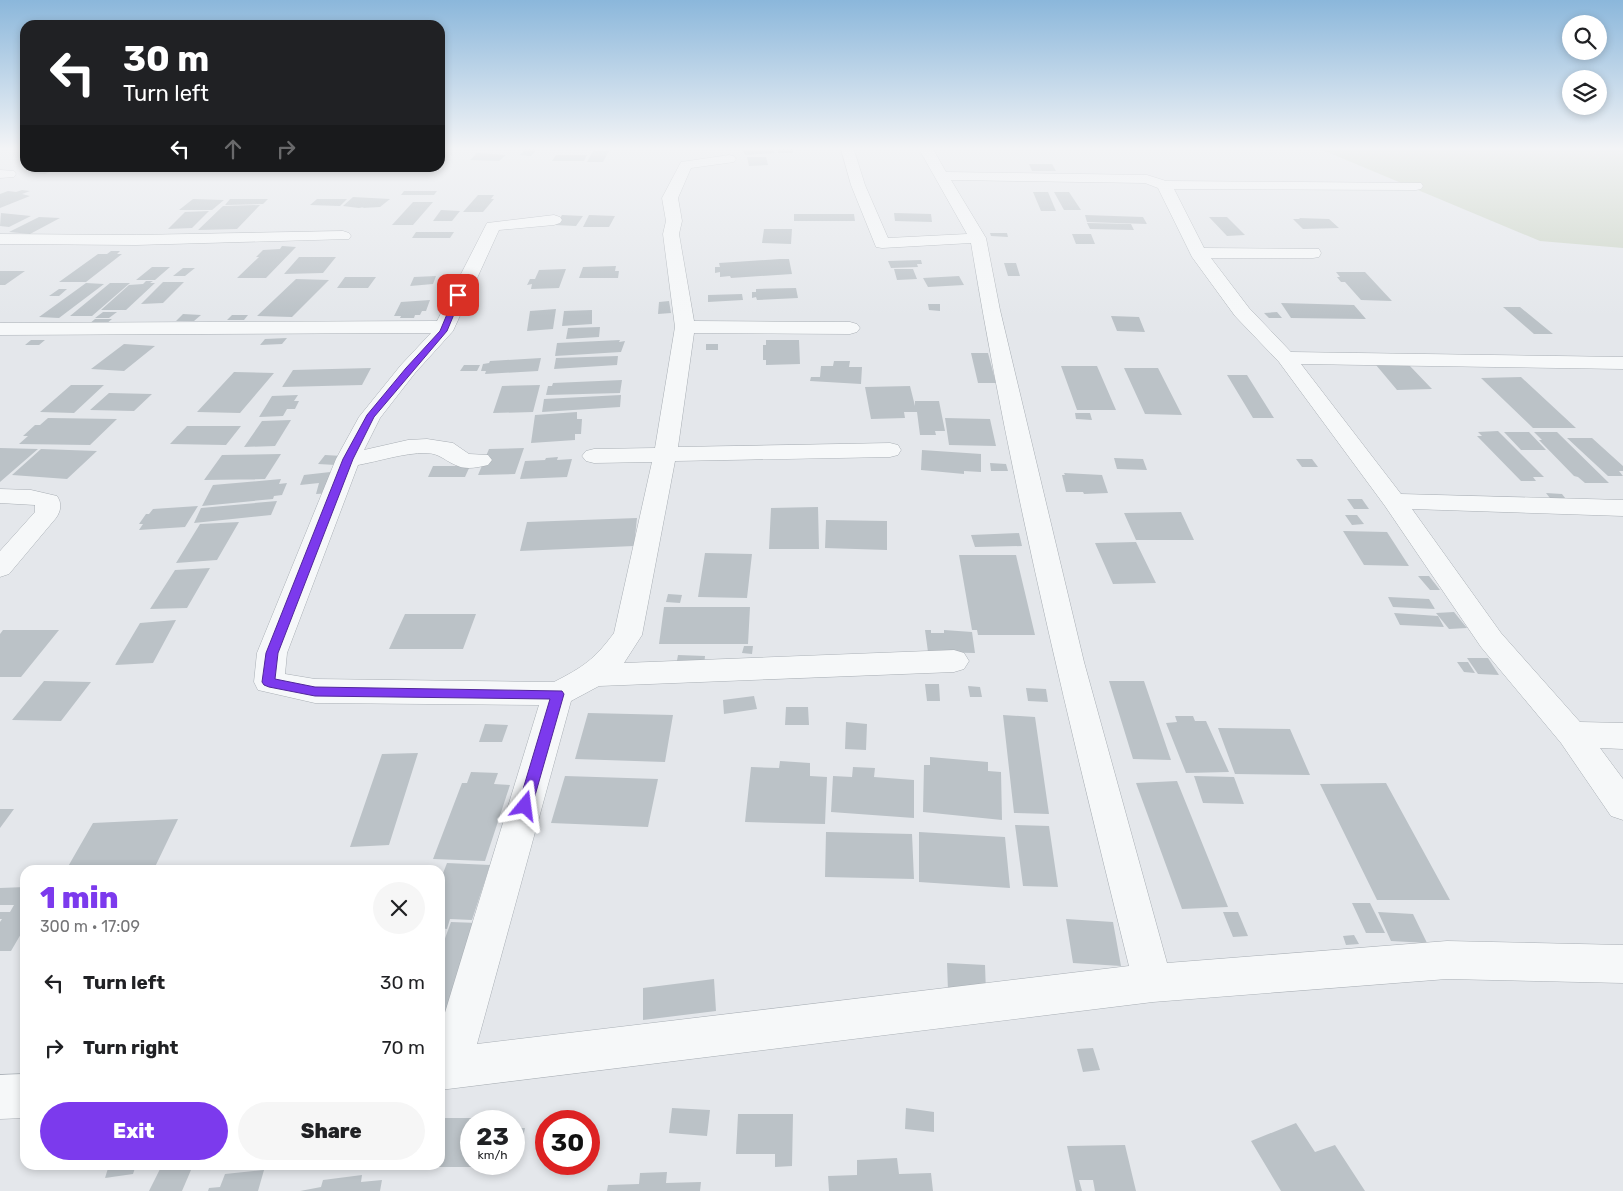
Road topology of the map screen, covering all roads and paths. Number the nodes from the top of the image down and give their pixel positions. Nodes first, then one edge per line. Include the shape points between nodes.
1 (671, 205) edge
2 (866, 205) edge
3 (958, 205) edge
4 (1174, 205) edge
5 (554, 220) dead end
6 (343, 236) dead end
7 (978, 238) junction
8 (0, 239) edge
9 (1198, 253) junction
10 (1313, 253) dead end
11 (444, 327) junction
12 (684, 327) junction
13 (850, 328) dead end
14 (0, 329) edge
15 (1286, 358) junction
16 (1623, 363) edge
17 (890, 450) dead end
18 (594, 456) dead end
19 (664, 456) junction
20 (348, 459) junction
21 (480, 460) dead end
22 (0, 496) edge
23 (1394, 501) junction
24 (1623, 508) edge
25 (0, 568) edge
26 (954, 661) dead end
27 (594, 675) junction
28 (558, 694) junction
29 (1572, 734) junction
30 (1623, 736) edge
31 (1623, 806) edge
32 (1623, 964) edge
33 (1153, 983) junction
34 (445, 1069) edge
35 (20, 1096) edge
36 (0, 1098) edge

1 - 12 street
2 - 7 street via 882,243
3 - 7 street
4 - 9 street
5 - 11 street via 492,226
6 - 8 street
7 - 33 street via 991,310 1070,662
9 - 10 street
9 - 15 street via 1242,312
11 - 14 street
11 - 20 street via 370,417
12 - 13 street
12 - 19 street
15 - 16 street
15 - 23 street
17 - 19 street
18 - 19 street
19 - 27 street via 628,635 614,656
20 - 21 street via 427,446 445,448 464,461
20 - 28 street via 272,653 269,682 315,691
22 - 25 street via 48,501 47,512
23 - 24 street
23 - 29 street via 1491,640
26 - 27 street
27 - 28 street
28 - 34 street
29 - 30 street
29 - 31 street
32 - 33 street via 1447,960
33 - 34 street
35 - 36 street

